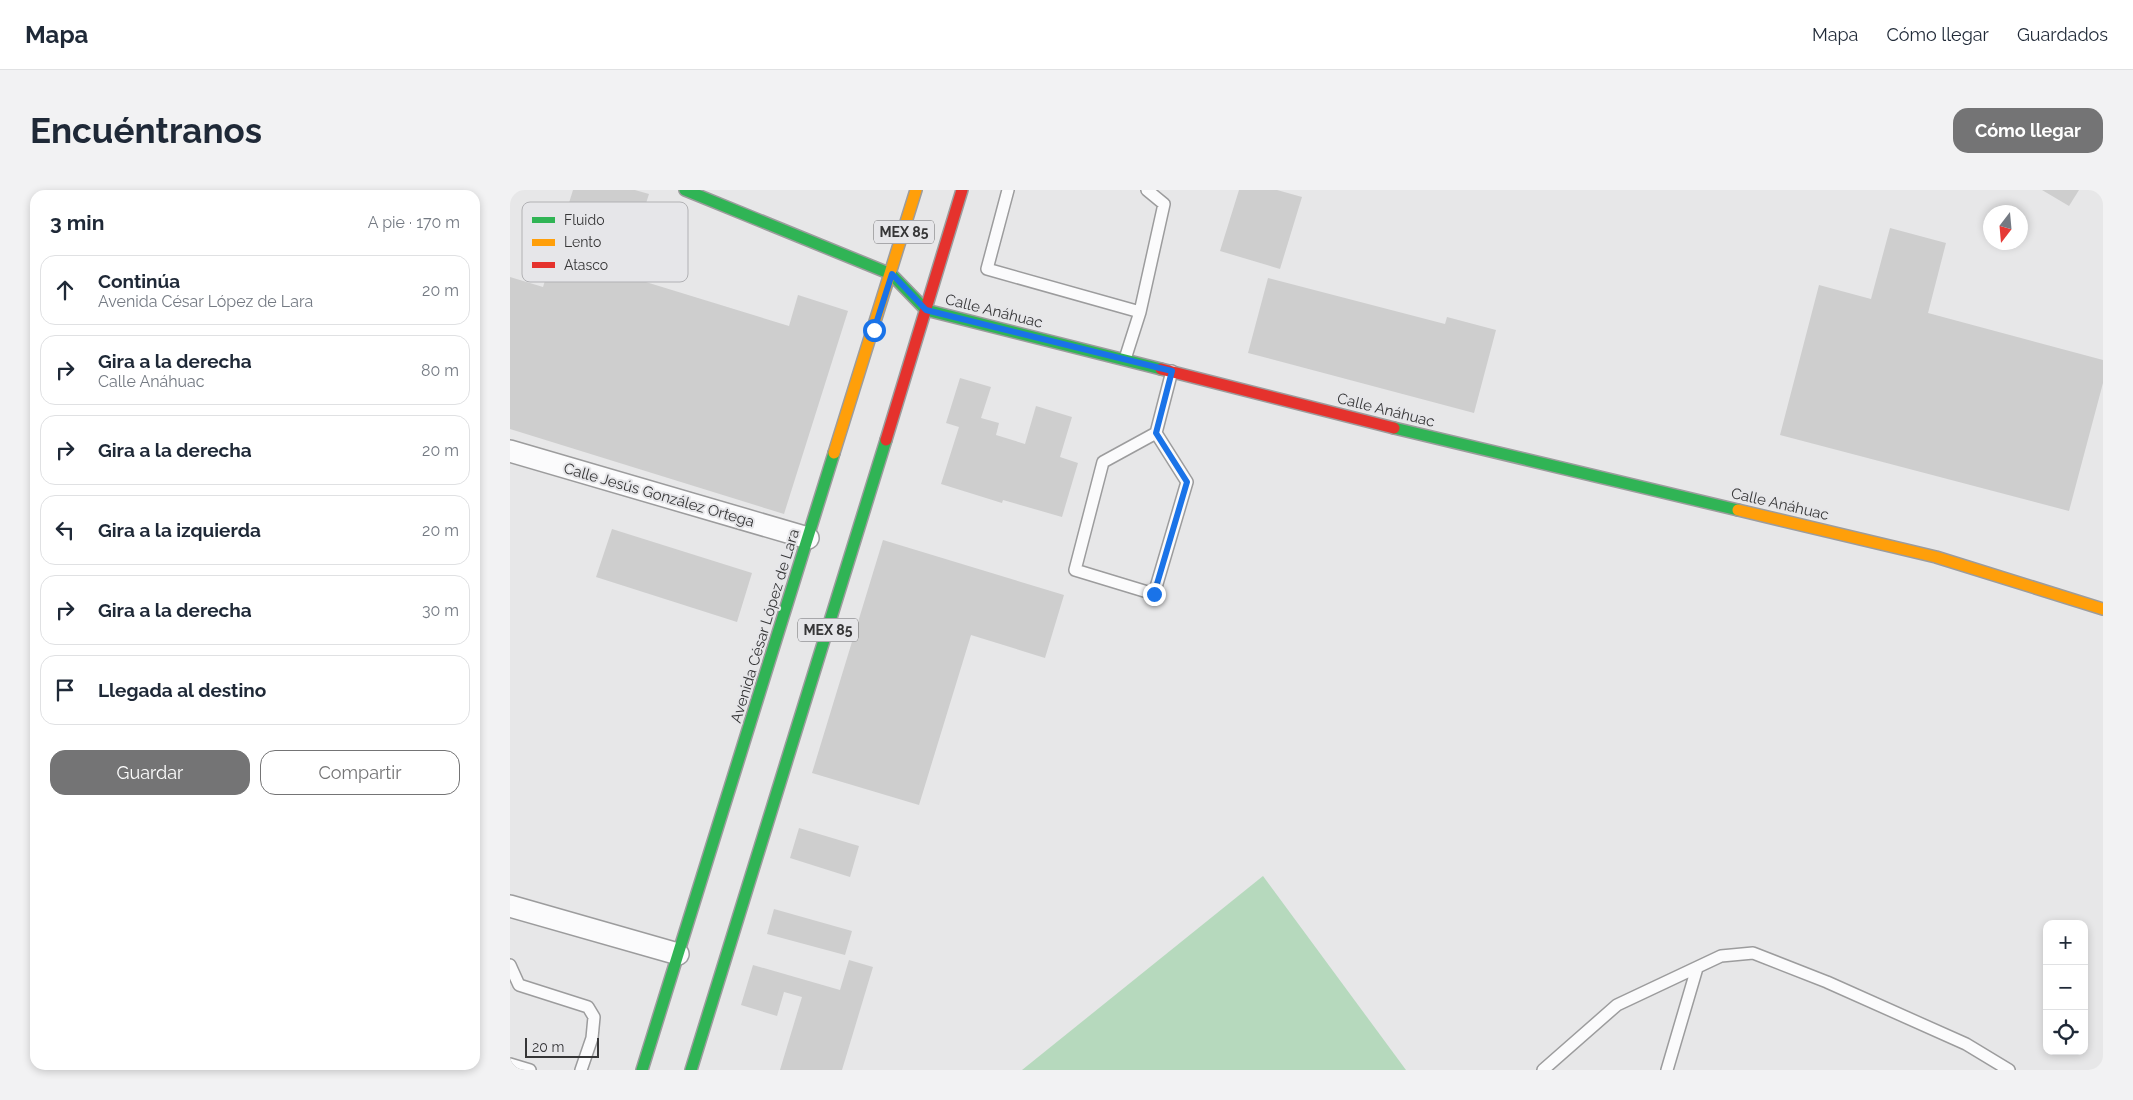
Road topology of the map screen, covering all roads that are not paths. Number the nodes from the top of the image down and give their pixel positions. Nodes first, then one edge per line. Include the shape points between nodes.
1 (685, 190) edge
2 (916, 190) edge
3 (962, 190) edge
4 (1008, 190) edge
5 (1147, 190) edge
6 (892, 274) junction
7 (926, 310) junction
8 (1140, 312) junction
9 (1125, 359) junction
10 (1172, 371) junction
11 (1156, 433) junction
12 (510, 452) edge
13 (808, 538) junction
14 (2103, 609) edge
15 (510, 906) edge
16 (678, 954) junction
17 (510, 965) edge
18 (1697, 968) junction
19 (514, 983) edge
20 (510, 1064) edge
21 (530, 1070) edge
22 (581, 1070) edge
23 (642, 1070) edge
24 (691, 1070) edge
25 (1543, 1070) edge
26 (1667, 1070) edge
27 (2009, 1070) edge

1 - 6 main road, Calle Anáhuac
2 - 6 main road, Avenida César López de Lara / MEX 85
3 - 7 main road, MEX 85
4 - 8 lane via 987,269
5 - 8 lane via 1164,204
6 - 7 main road, Calle Anáhuac
6 - 13 main road, Avenida César López de Lara / MEX 85
7 - 9 main road, Calle Anáhuac
7 - 24 main road, MEX 85
8 - 9 lane
9 - 10 main road, Calle Anáhuac
10 - 11 lane
10 - 14 main road, Calle Anáhuac via 1377,424 1936,557
11 - 11 lane via 1187,482 1154,594 1074,570 1103,462
12 - 13 street, Calle Jesús González Ortega
13 - 16 main road, Avenida César López de Lara / MEX 85
15 - 16 street
16 - 23 main road, Avenida César López de Lara / MEX 85
17 - 19 lane
18 - 25 lane via 1617,1005
18 - 26 lane
18 - 27 lane via 1721,956 1753,953 1966,1044
19 - 22 lane via 588,1007 594,1017 592,1038
20 - 21 lane

